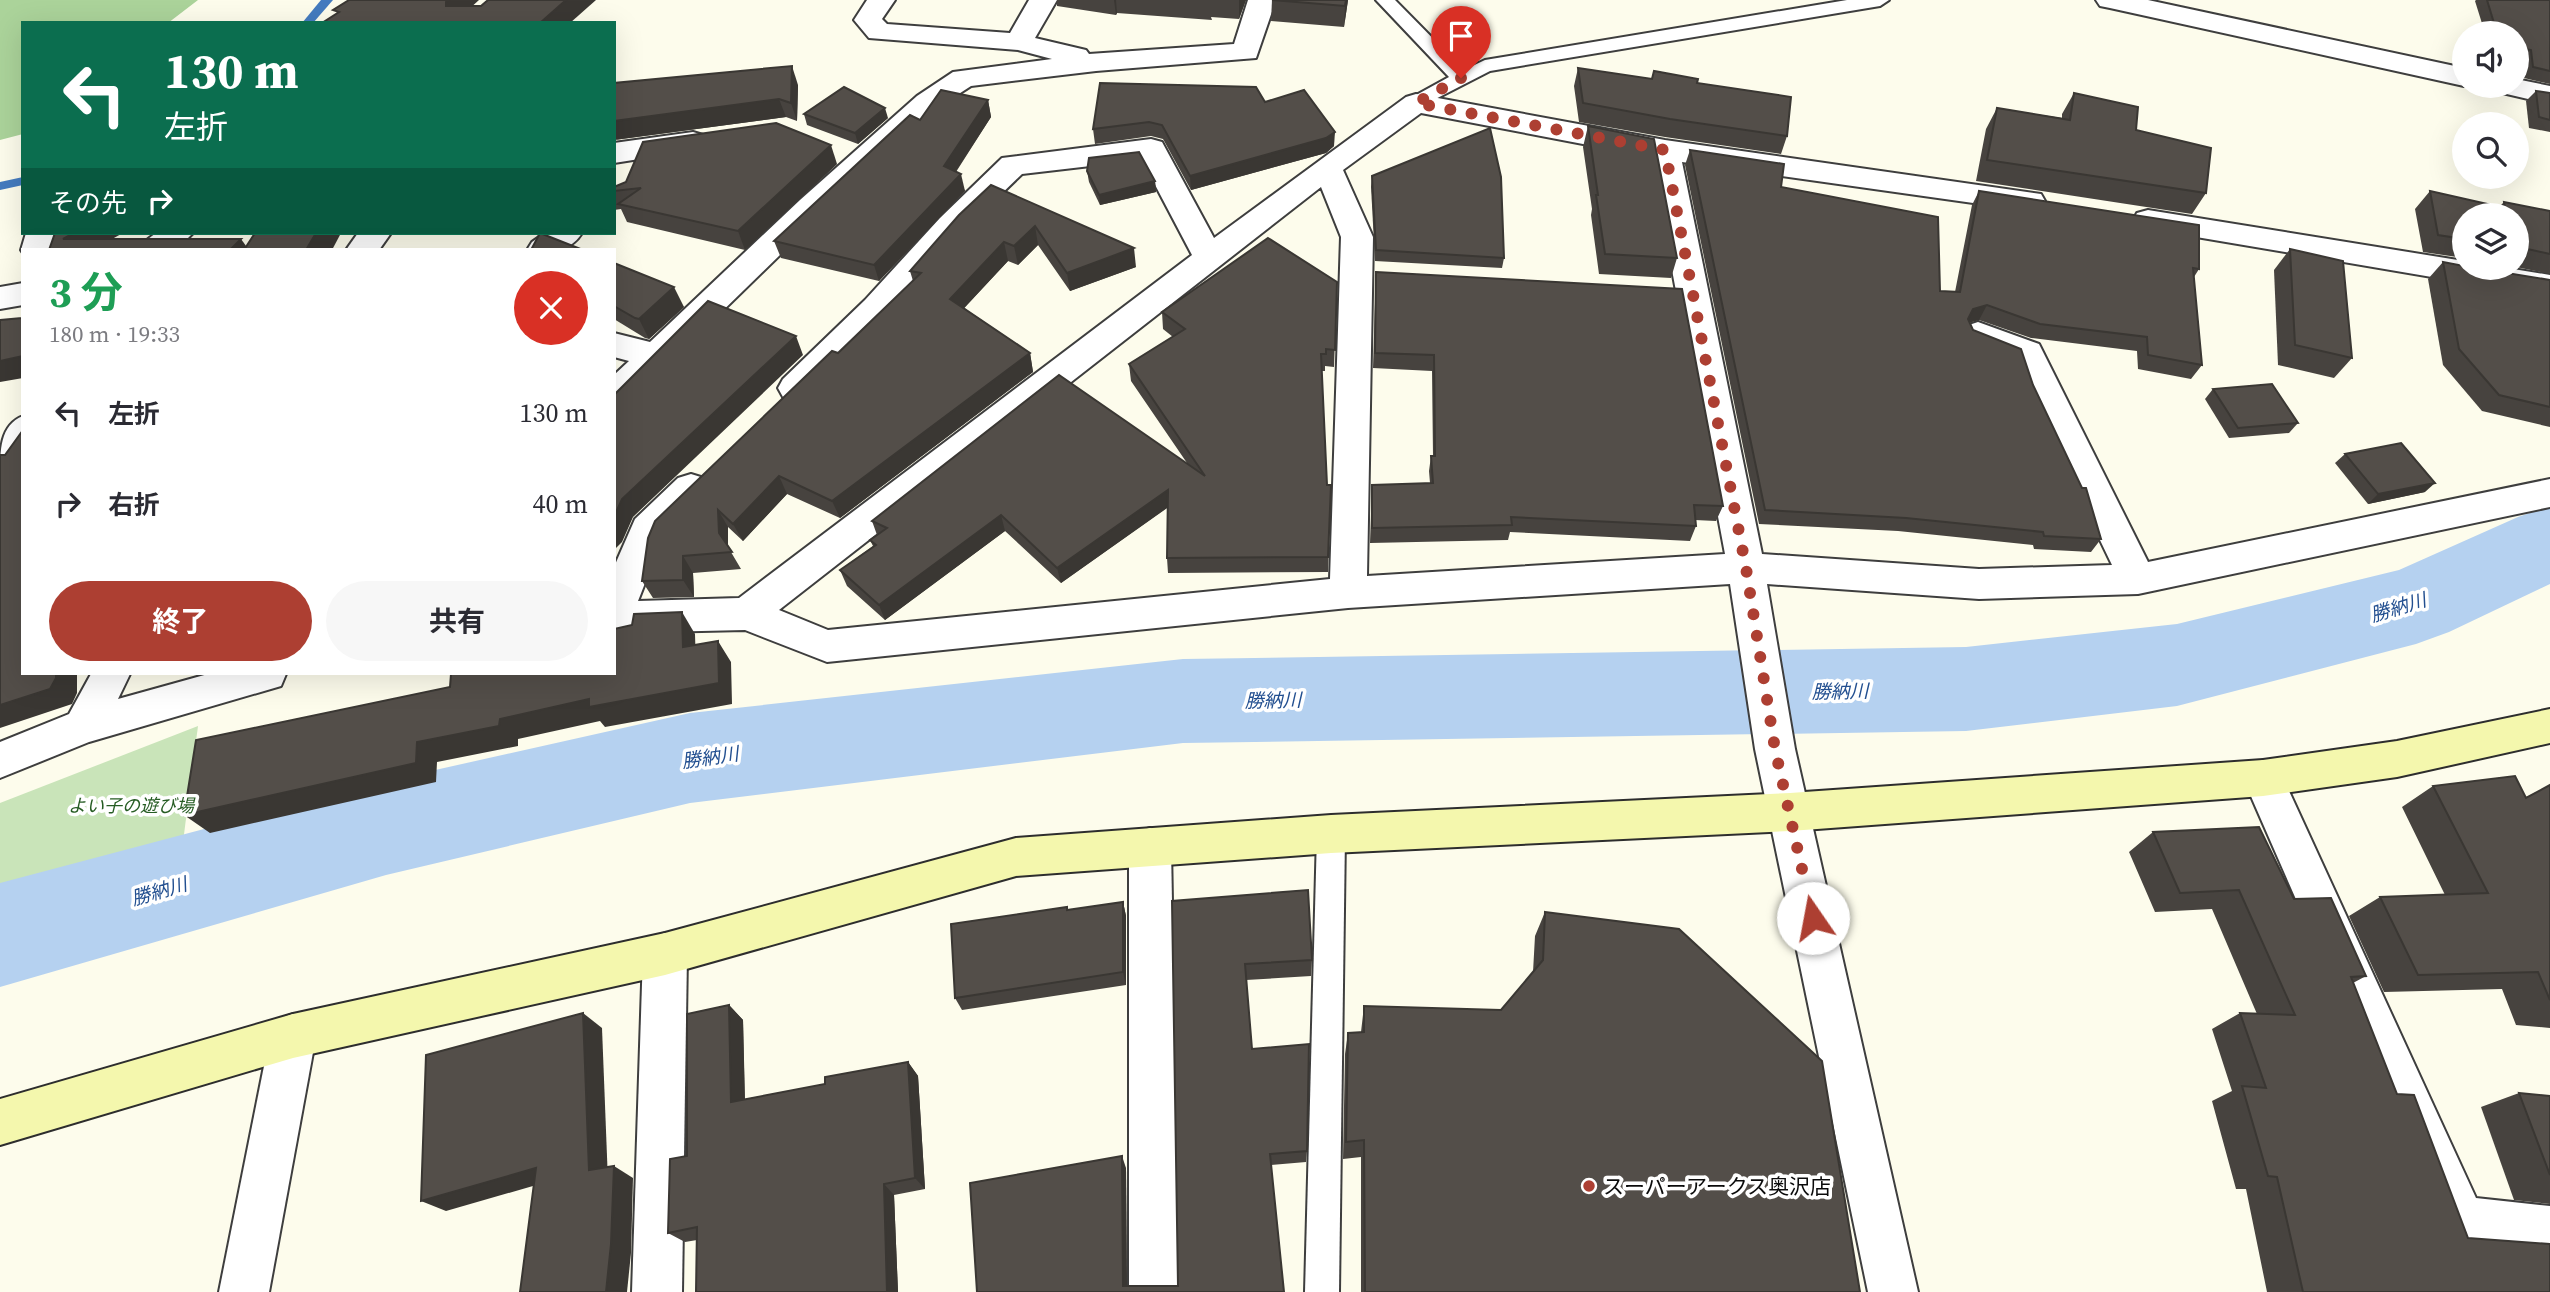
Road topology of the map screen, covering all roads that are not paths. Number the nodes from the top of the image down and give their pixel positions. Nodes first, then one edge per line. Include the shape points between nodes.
1 (881, 0) edge
2 (1043, 0) edge
3 (1262, 0) edge
4 (1385, 0) edge
5 (1880, 0) edge
6 (2110, 0) edge
7 (1017, 42) junction
8 (1096, 62) junction
9 (2452, 74) edge
10 (1461, 78) junction
11 (2529, 90) edge
12 (2550, 94) edge
13 (1416, 103) junction
14 (718, 138) edge
15 (1665, 150) junction
16 (626, 151) edge
17 (1327, 167) junction
18 (625, 181) edge
19 (2052, 204) edge
20 (2119, 215) edge
21 (174, 235) edge
22 (563, 235) edge
23 (158, 248) edge
24 (546, 248) edge
25 (1209, 257) junction
26 (2550, 286) edge
27 (21, 294) edge
28 (0, 298) edge
29 (1978, 334) edge
30 (616, 346) edge
31 (657, 356) junction
32 (616, 394) edge
33 (778, 404) edge
34 (21, 432) edge
35 (0, 462) edge
36 (718, 462) edge
37 (0, 478) edge
38 (21, 479) edge
39 (2550, 493) edge
40 (1746, 578) junction
41 (2138, 579) junction
42 (1348, 593) junction
43 (616, 611) edge
44 (747, 614) junction
45 (616, 616) edge
46 (110, 675) edge
47 (263, 675) edge
48 (83, 726) junction
49 (2550, 726) edge
50 (0, 760) edge
51 (2263, 778) junction
52 (1790, 812) junction
53 (1331, 834) junction
54 (1150, 847) junction
55 (665, 954) junction
56 (293, 1036) junction
57 (0, 1122) edge
58 (2550, 1230) edge
59 (244, 1292) edge
60 (657, 1292) edge
61 (1154, 1292) edge
62 (1322, 1292) edge
63 (1893, 1292) edge

1 - 7 street via 868,20 879,32
2 - 7 street
3 - 8 street via 1246,51
4 - 10 lane
5 - 10 lane via 1485,66
6 - 9 street
7 - 8 street
8 - 31 street via 963,78 927,102 850,155
10 - 13 lane
11 - 12 street
13 - 15 street
13 - 17 street
14 - 16 street
15 - 19 street
15 - 40 street via 1679,292
16 - 18 street
17 - 25 street
17 - 42 street via 1368,274
20 - 26 street
21 - 23 street
22 - 24 street
25 - 33 street via 1151,149 1013,164 877,308
25 - 44 street
27 - 28 street
29 - 41 street via 2028,353
30 - 31 street
31 - 32 street
34 - 35 street
36 - 43 street via 648,529
37 - 38 street
39 - 41 street
40 - 41 street via 1979,584
40 - 42 street
40 - 52 street
42 - 44 street via 827,646
44 - 45 street
46 - 48 street
47 - 48 street
48 - 50 street
49 - 51 street via 2398,759
51 - 52 street
51 - 58 street via 2461,1221
52 - 53 street
52 - 63 street
53 - 54 street
53 - 62 lane
54 - 55 street via 1016,857
54 - 61 street
55 - 56 street
55 - 60 street
56 - 57 street
56 - 59 street

